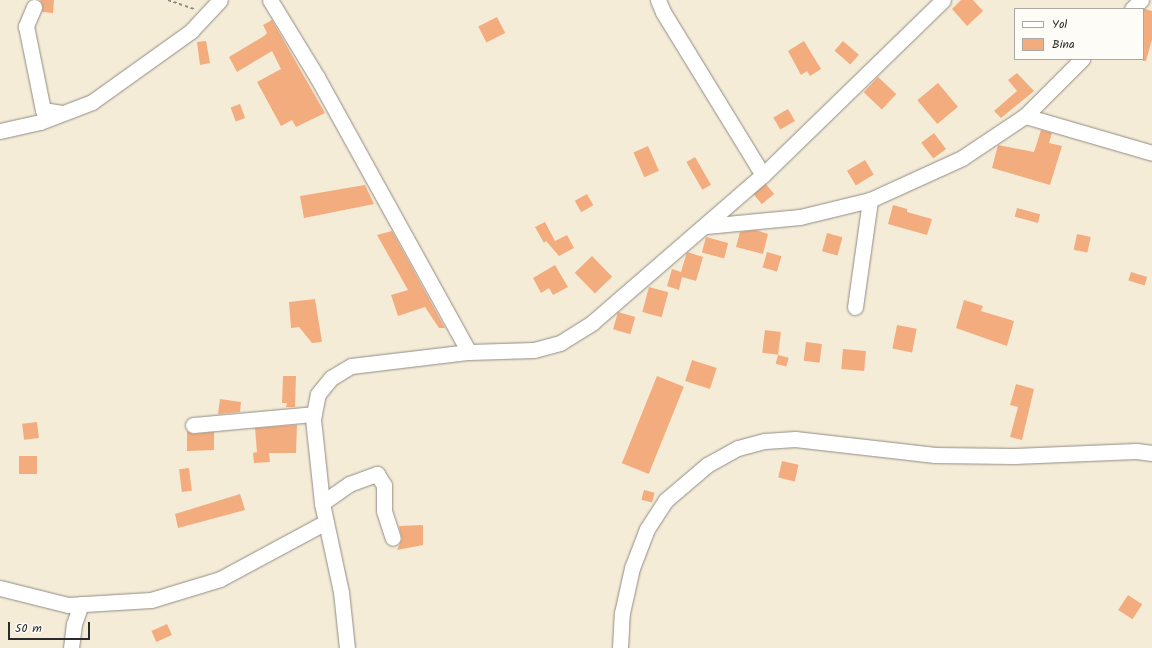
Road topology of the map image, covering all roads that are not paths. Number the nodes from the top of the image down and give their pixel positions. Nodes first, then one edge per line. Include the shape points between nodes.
1 (220, 0) edge
2 (270, 0) edge
3 (658, 0) edge
4 (943, 0) edge
5 (1141, 0) edge
6 (34, 7) dead end
7 (1133, 8) edge
8 (1081, 60) edge
9 (65, 114) junction
10 (1025, 116) junction
11 (0, 131) edge
12 (1152, 152) edge
13 (763, 175) junction
14 (870, 200) junction
15 (706, 226) junction
16 (856, 307) dead end
17 (469, 352) junction
18 (314, 414) junction
19 (193, 425) dead end
20 (1152, 453) edge
21 (322, 503) junction
22 (326, 522) junction
23 (393, 538) dead end
24 (0, 588) edge
25 (81, 604) junction
26 (71, 648) edge
27 (347, 648) edge
28 (620, 648) edge

1 - 9 street via 191,31 139,70 92,102
2 - 17 street via 317,77
3 - 13 street
4 - 13 street
5 - 7 street
6 - 9 street via 26,26 42,110
8 - 10 street
9 - 11 street
10 - 12 street
10 - 14 street via 962,158
13 - 15 street
14 - 15 street via 800,217
14 - 16 street
15 - 17 street via 594,322 560,343 534,350
17 - 18 street via 351,366 331,378 318,394
18 - 19 street
18 - 21 street
20 - 28 street via 1136,451 935,456 795,439 765,441 738,448 707,466 666,500 647,529 632,568 622,613
21 - 22 street
21 - 23 street via 349,484 377,474 384,485 384,511
22 - 25 street via 220,578 175,594 151,600
22 - 27 street via 340,592
24 - 25 street via 68,604
25 - 26 street via 74,624

